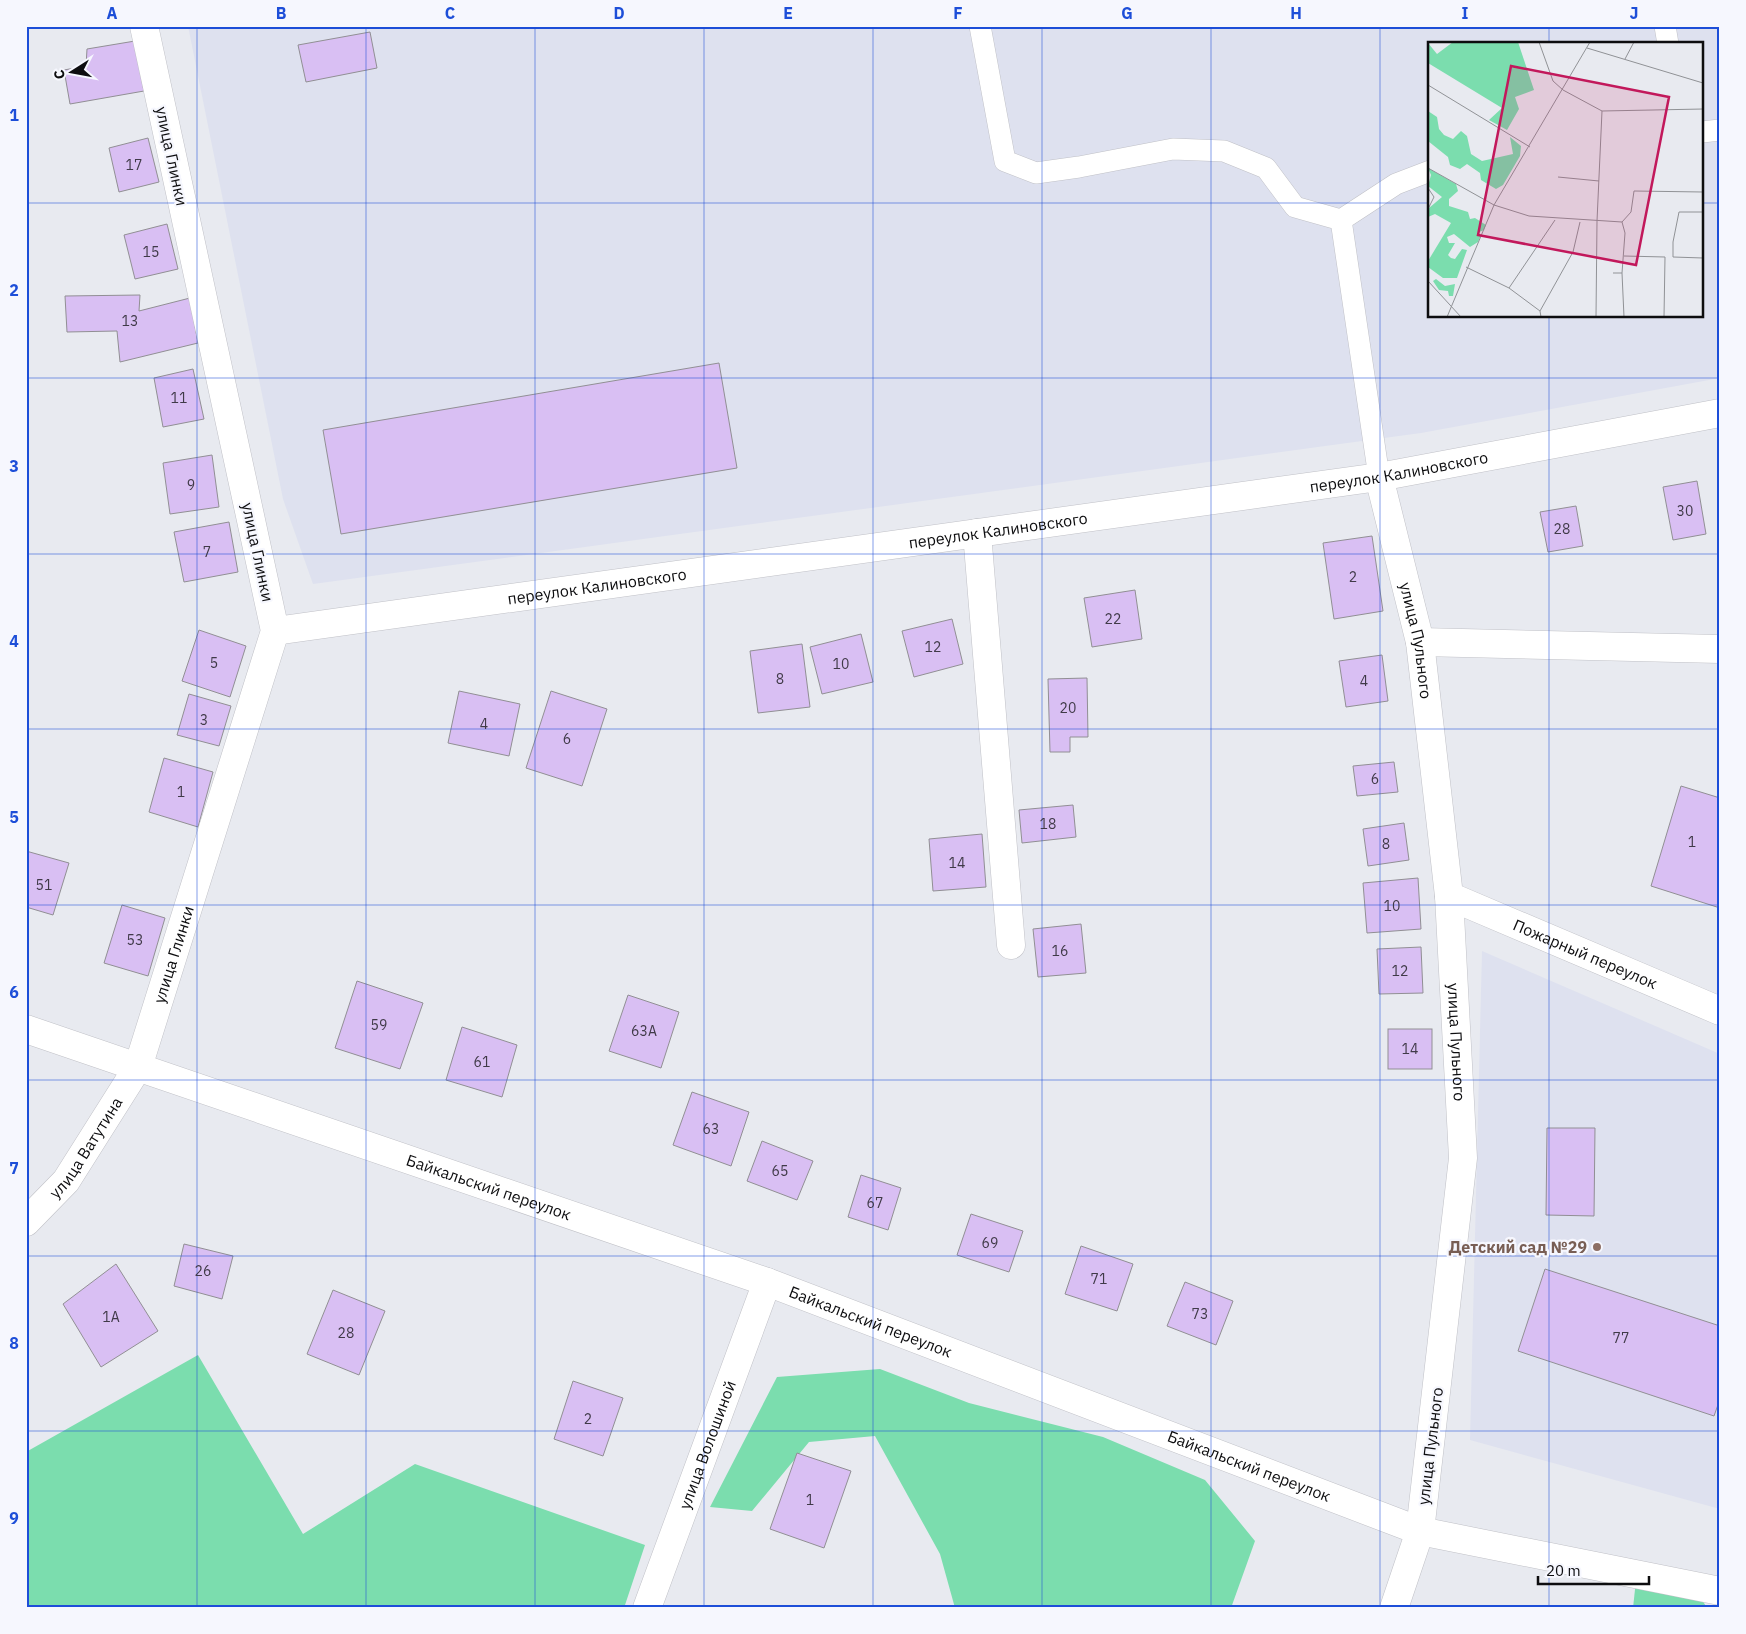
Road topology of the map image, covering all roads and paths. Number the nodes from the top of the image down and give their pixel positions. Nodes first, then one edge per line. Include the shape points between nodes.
1 (144, 26) edge
2 (980, 26) edge
3 (1665, 26) edge
4 (1668, 42) edge
5 (1720, 130) edge
6 (1704, 132) edge
7 (1428, 172) edge
8 (1341, 220) junction
9 (1720, 413) edge
10 (1379, 477) junction
11 (978, 533) junction
12 (274, 631) junction
13 (1420, 642) junction
14 (1720, 649) edge
15 (1449, 896) junction
16 (1011, 945) dead end
17 (1720, 1011) edge
18 (26, 1029) edge
19 (138, 1067) junction
20 (26, 1222) edge
21 (767, 1282) junction
22 (1420, 1531) junction
23 (1720, 1591) edge
24 (648, 1608) edge
25 (1394, 1608) edge

1 - 12 street, улица Глинки
2 - 8 lane via 1005,161 1036,173 1173,149 1224,151 1266,168 1295,207
3 - 4 lane
5 - 6 lane
7 - 8 lane via 1396,184
8 - 10 lane
9 - 10 street, переулок Калиновского
10 - 11 street, переулок Калиновского
10 - 13 street, улица Пульного
11 - 12 street, переулок Калиновского
11 - 16 street
12 - 19 street, улица Глинки
13 - 14 street
13 - 15 street, улица Пульного
15 - 17 street, Пожарный переулок
15 - 22 street, улица Пульного via 1463,1158
18 - 19 street, Байкальский переулок
19 - 20 street, улица Ватутина via 66,1181
19 - 21 street, Байкальский переулок
21 - 22 street, Байкальский переулок
21 - 24 street, улица Волошиной
22 - 23 street, Байкальский переулок
22 - 25 street, улица Пульного

